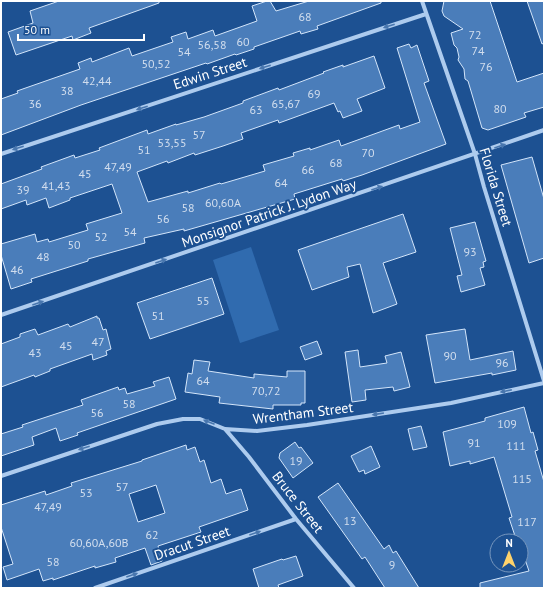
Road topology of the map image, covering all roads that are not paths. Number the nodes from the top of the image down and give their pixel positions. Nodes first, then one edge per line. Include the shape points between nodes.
1 (422, 1) edge
2 (426, 14) junction
3 (544, 130) edge
4 (1, 154) edge
5 (475, 154) junction
6 (1, 315) edge
7 (544, 382) edge
8 (225, 429) junction
9 (1, 476) edge
10 (296, 519) junction
11 (95, 588) edge
12 (354, 588) edge

1 - 2 street, Florida Street
2 -> 4 street, Edwin Street
2 - 5 street, Florida Street
5 -> 3 street, Monsignor Patrick J. Lydon Way
6 -> 5 street, Monsignor Patrick J. Lydon Way
5 - 7 street, Florida Street
7 -> 8 street, Wrentham Street via 451,403 307,426 257,431
8 -> 9 street, Wrentham Street via 200,419 157,424
8 - 10 street, Bruce Street
11 -> 10 street, Dracut Street
10 - 12 street, Bruce Street

